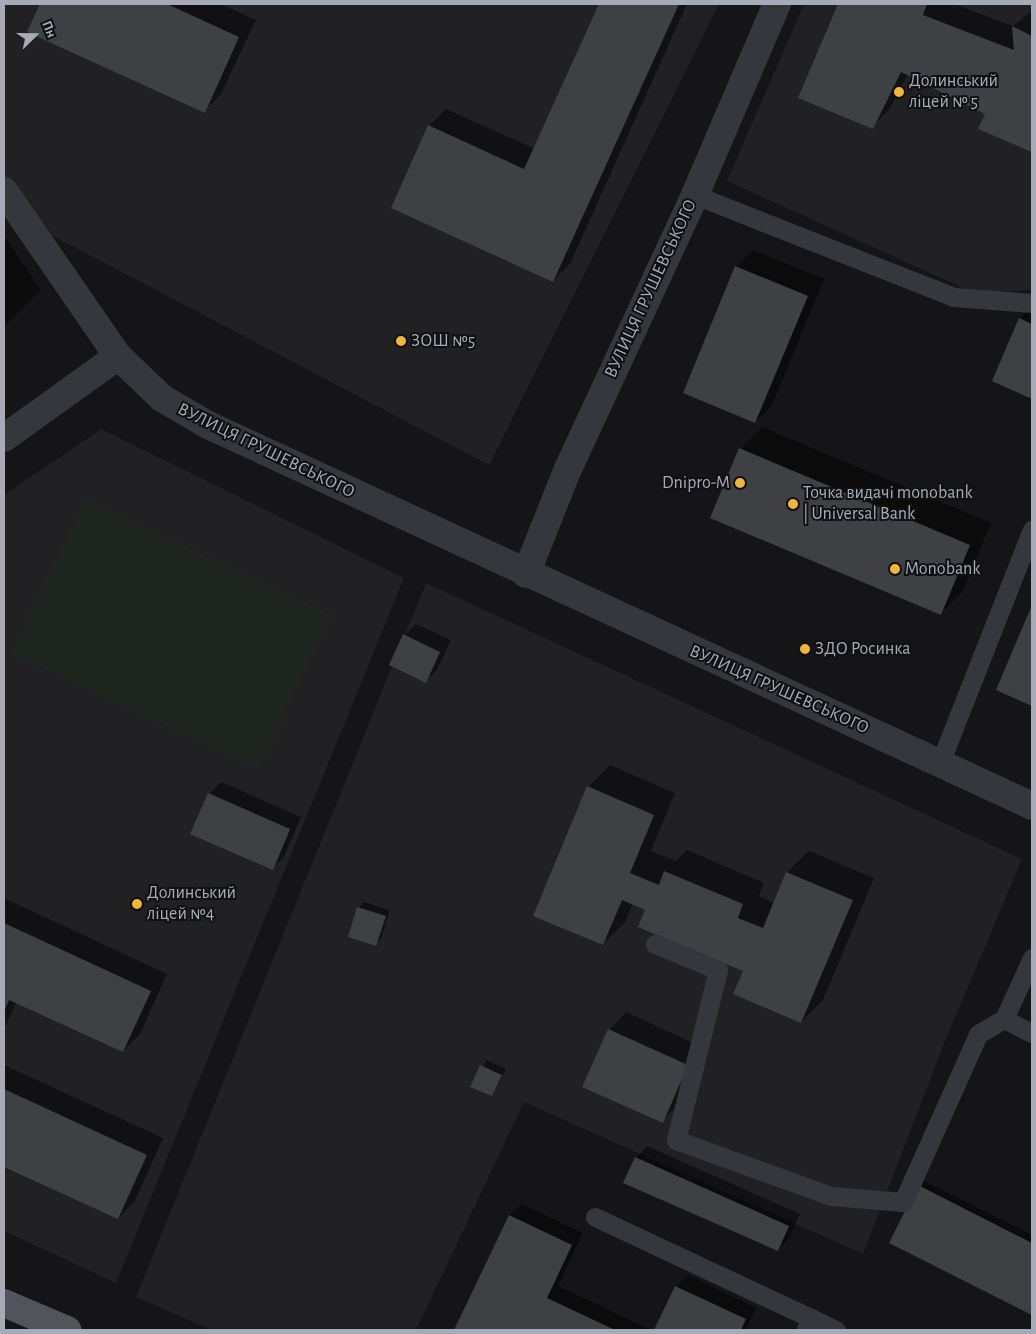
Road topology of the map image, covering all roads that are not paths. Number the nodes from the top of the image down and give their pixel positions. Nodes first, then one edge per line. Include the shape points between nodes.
1 (777, 4) edge
2 (4, 191) edge
3 (695, 195) junction
4 (1032, 303) edge
5 (118, 356) junction
6 (4, 438) edge
7 (1032, 530) edge
8 (526, 574) junction
9 (940, 763) junction
10 (1032, 806) edge
11 (656, 944) dead end
12 (1032, 958) edge
13 (1004, 1019) junction
14 (1032, 1033) edge
15 (595, 1217) dead end
16 (4, 1303) edge
17 (808, 1324) edge
18 (67, 1330) edge
19 (836, 1330) edge

1 - 3 street, ВУЛИЦЯ ГРУШЕВСЬКОГО
2 - 5 street, ВУЛИЦЯ ГРУШЕВСЬКОГО
3 - 4 lane via 954,297
3 - 8 street, ВУЛИЦЯ ГРУШЕВСЬКОГО via 567,471
5 - 6 street
5 - 8 street, ВУЛИЦЯ ГРУШЕВСЬКОГО via 162,398 208,425
7 - 9 lane
8 - 9 street, ВУЛИЦЯ ГРУШЕВСЬКОГО
9 - 10 street, ВУЛИЦЯ ГРУШЕВСЬКОГО
11 - 13 lane via 718,970 676,1140 831,1196 903,1202 978,1034
12 - 13 lane
13 - 14 lane
15 - 17 lane
16 - 18 main road
17 - 19 lane

